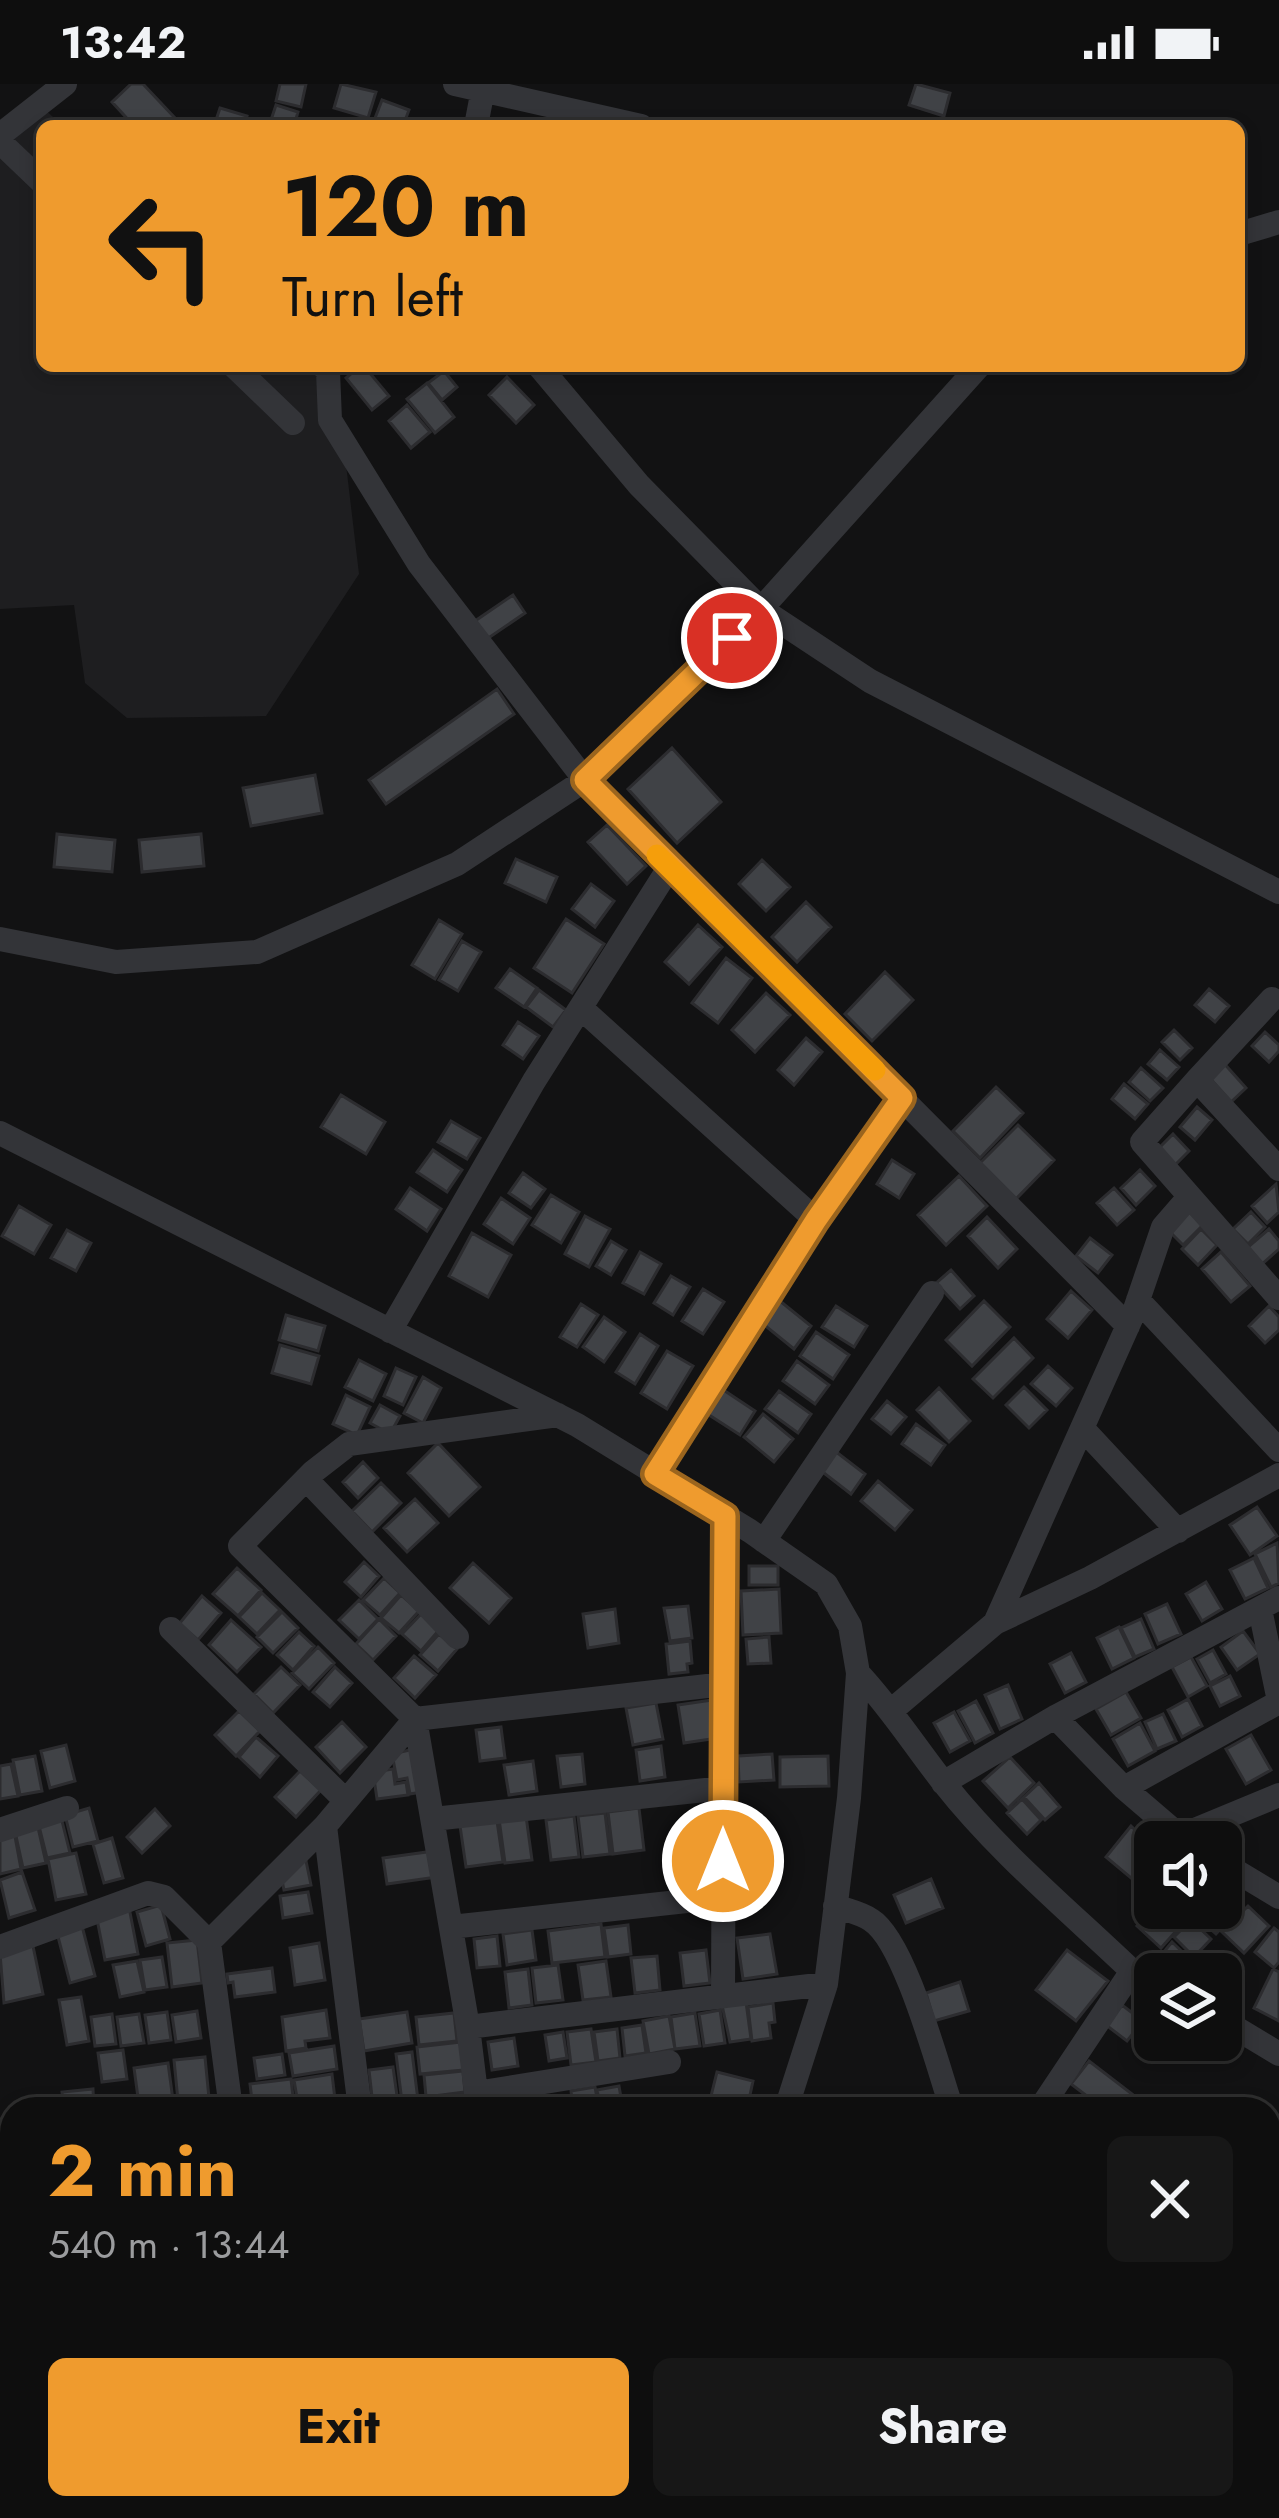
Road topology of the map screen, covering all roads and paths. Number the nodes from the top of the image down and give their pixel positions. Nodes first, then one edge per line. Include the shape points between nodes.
1 (65, 84) edge
2 (454, 84) edge
3 (483, 87) edge
4 (477, 120) edge
5 (617, 120) edge
6 (0, 139) edge
7 (36, 176) edge
8 (1279, 222) edge
9 (1245, 232) edge
10 (240, 372) edge
11 (328, 372) edge
12 (544, 372) edge
13 (974, 372) edge
14 (293, 423) dead end
15 (761, 609) junction
16 (585, 780) junction
17 (669, 868) junction
18 (1279, 892) edge
19 (0, 938) edge
20 (1272, 999) dead end
21 (582, 1009) junction
22 (1197, 1080) junction
23 (902, 1098) junction
24 (0, 1133) edge
25 (1279, 1169) edge
26 (1189, 1196) junction
27 (816, 1220) junction
28 (932, 1293) dead end
29 (1279, 1298) edge
30 (1138, 1300) junction
31 (1128, 1326) junction
32 (389, 1331) junction
33 (558, 1415) junction
34 (1083, 1429) junction
35 (1279, 1450) edge
36 (655, 1474) junction
37 (1279, 1475) edge
38 (306, 1479) junction
39 (725, 1516) junction
40 (1178, 1532) junction
41 (764, 1541) junction
42 (1269, 1604) edge
43 (995, 1622) junction
44 (171, 1629) dead end
45 (457, 1636) dead end
46 (858, 1673) junction
47 (724, 1684) junction
48 (1279, 1701) edge
49 (892, 1710) junction
50 (1054, 1718) junction
51 (416, 1719) junction
52 (943, 1783) junction
53 (724, 1788) junction
54 (1124, 1788) junction
55 (1279, 1795) edge
56 (346, 1801) junction
57 (68, 1808) dead end
58 (434, 1819) junction
59 (1163, 1821) edge
60 (1223, 1821) edge
61 (325, 1826) junction
62 (0, 1831) edge
63 (1242, 1875) edge
64 (723, 1897) junction
65 (1279, 1897) edge
66 (836, 1906) junction
67 (451, 1927) junction
68 (209, 1942) junction
69 (0, 1947) edge
70 (1134, 1968) edge
71 (826, 1984) junction
72 (1134, 1990) edge
73 (723, 1996) junction
74 (468, 2027) junction
75 (1242, 2032) edge
76 (1279, 2054) edge
77 (669, 2062) dead end
78 (229, 2097) edge
79 (359, 2097) edge
80 (477, 2097) edge
81 (497, 2097) edge
82 (790, 2097) edge
83 (948, 2097) edge
84 (1049, 2097) edge

1 - 6 street
2 - 3 street
3 - 4 street
3 - 5 street
6 - 7 street
8 - 9 street
10 - 14 street
11 - 16 street via 330,420 419,564
12 - 15 street
13 - 15 street
15 - 16 street
15 - 18 street via 870,681
16 - 17 street
16 - 19 street via 457,864 256,952 116,962
17 - 21 street
17 - 23 street
20 - 22 street
21 - 27 street
21 - 32 street
22 - 25 street
22 - 26 street via 1142,1142
23 - 27 street
23 - 31 street
24 - 32 street
26 - 29 street
26 - 30 street via 1163,1227
27 - 36 street
28 - 41 street
30 - 31 street
30 - 35 street
31 - 34 street
32 - 33 street
33 - 36 street
33 - 38 street via 349,1444
34 - 40 street
34 - 43 street
36 - 39 street
37 - 40 street
38 - 45 street
38 - 51 street via 240,1546
39 - 41 street
39 - 47 street
40 - 43 street
41 - 46 street via 826,1584 850,1626
42 - 48 street
42 - 50 street
43 - 49 street
44 - 56 street
46 - 49 street
46 - 66 street
47 - 51 street
47 - 53 street
48 - 54 street
49 - 52 street
50 - 52 street
50 - 54 street
51 - 56 street
51 - 58 street
52 - 70 street
53 - 58 street
53 - 64 street
54 - 59 street
55 - 60 street
56 - 61 street
57 - 62 street
58 - 67 street
61 - 68 street
61 - 79 street
63 - 65 street
64 - 67 street
64 - 73 street
66 - 71 street
66 - 83 street via 873,1921 889,1942
67 - 74 street
68 - 69 street via 164,1897 148,1893
68 - 78 street
71 - 73 street
71 - 82 street
72 - 84 street
73 - 74 street
74 - 80 street
75 - 76 street
77 - 81 street

